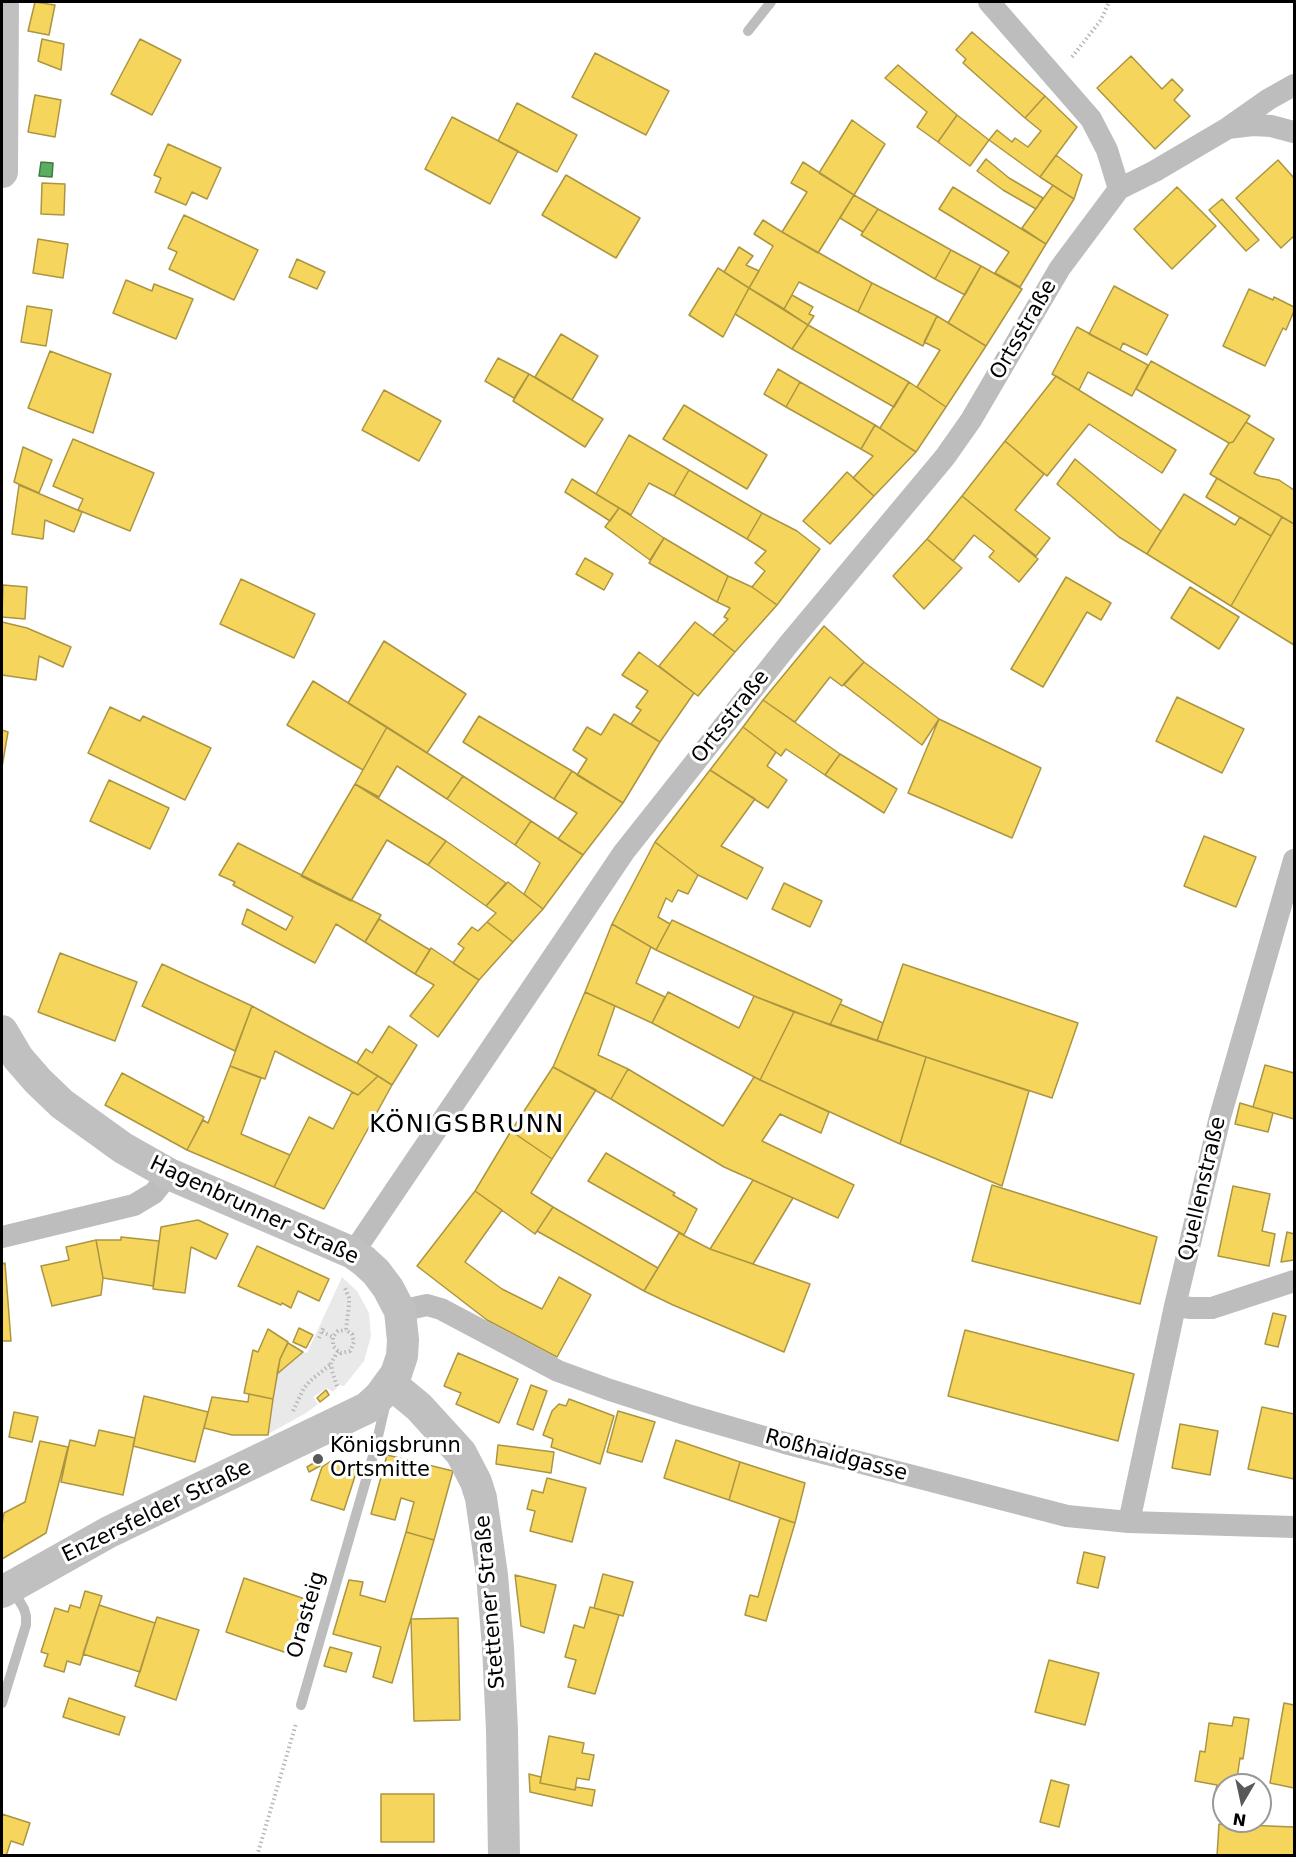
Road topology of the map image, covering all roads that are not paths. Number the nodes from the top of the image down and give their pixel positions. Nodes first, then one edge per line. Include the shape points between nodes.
1 (3, 2) edge
2 (771, 2) edge
3 (988, 2) edge
4 (748, 31) dead end
5 (1294, 85) edge
6 (1228, 128) junction
7 (1294, 132) edge
8 (2, 172) edge
9 (1119, 189) junction
10 (1294, 860) edge
11 (2, 1031) edge
12 (169, 1174) junction
13 (2, 1237) edge
14 (353, 1253) junction
15 (1294, 1281) edge
16 (1175, 1306) junction
17 (400, 1311) junction
18 (390, 1383) junction
19 (314, 1435) joint
20 (1129, 1522) junction
21 (1294, 1527) edge
22 (6, 1590) edge
23 (2, 1703) edge
24 (301, 1705) road end
25 (504, 1856) edge

1 - 8 street
2 - 4 lane
3 - 9 street via 1091,119 1107,150
5 - 6 street
6 - 7 street via 1272,126
6 - 9 street
9 - 14 street, Ortsstraße via 1060,268 945,458 788,645 624,852
10 - 16 street, Quellenstraße via 1226,1094
11 - 12 street, Hagenbrunner Straße via 18,1058 62,1104 123,1148
12 - 13 street via 154,1193 134,1205
12 - 14 street, Hagenbrunner Straße
14 - 17 street, Hagenbrunner Straße via 376,1272
15 - 16 street via 1212,1308
16 - 20 street, Quellenstraße
17 - 18 street, Hagenbrunner Straße via 402,1356
17 - 20 street, Roßhaidgasse via 427,1305 441,1309 558,1371 737,1430 1067,1516
18 - 19 street, Hagenbrunner Straße via 367,1408
18 - 24 lane, Orasteig via 375,1449
18 - 25 street, Stettener Straße via 419,1407 462,1453 481,1498 498,1647
19 - 22 street, Enzersfelder Straße via 109,1532
20 - 21 street, Roßhaidgasse
22 - 23 lane via 26,1616

